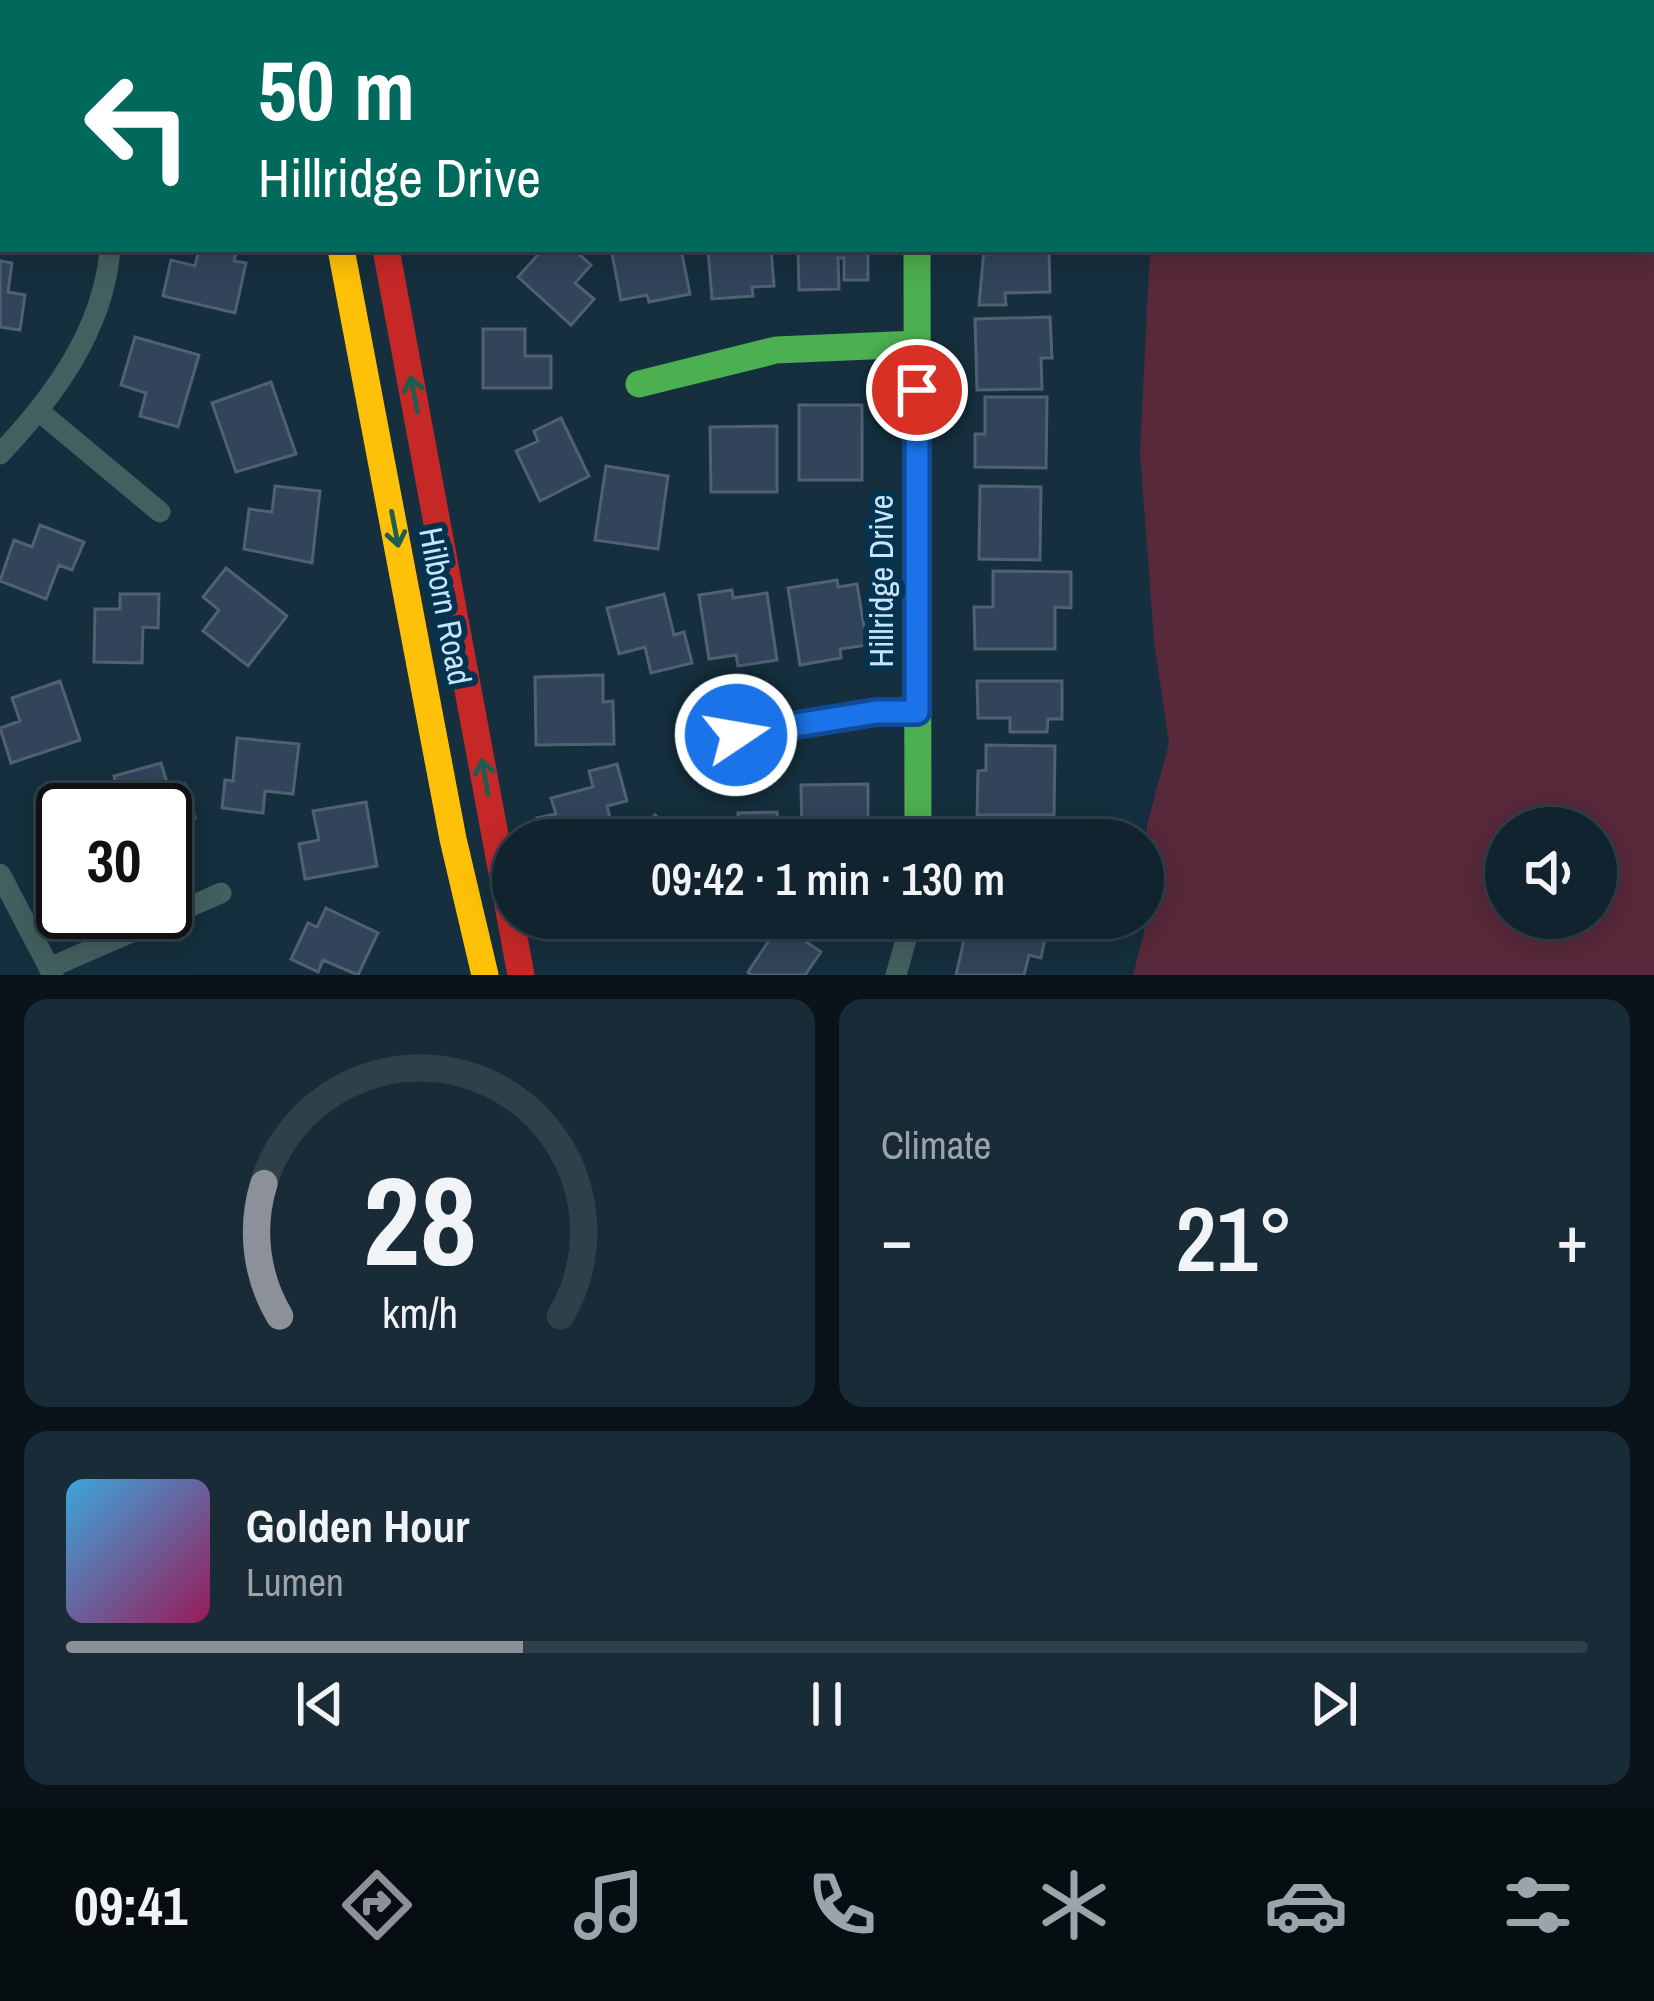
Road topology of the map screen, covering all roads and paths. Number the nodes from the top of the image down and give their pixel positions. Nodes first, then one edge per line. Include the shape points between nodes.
1 (109, 252) edge
2 (342, 252) edge
3 (387, 252) edge
4 (917, 252) edge
5 (917, 344) junction
6 (640, 384) dead end
7 (40, 412) junction
8 (0, 454) edge
9 (160, 512) dead end
10 (917, 712) junction
11 (698, 745) dead end
12 (918, 819) edge
13 (0, 874) edge
14 (221, 893) dead end
15 (906, 939) edge
16 (51, 971) edge
17 (485, 975) edge
18 (521, 975) edge
19 (896, 975) edge

1 - 7 street via 90,324
2 -> 17 street, Hilborn Road
18 -> 3 street, Hilborn Road
4 - 5 street, Hillridge Drive
5 - 6 street via 784,345 708,359
5 - 10 street, Hillridge Drive
7 - 8 street
7 - 9 street
10 - 11 street via 774,725
10 - 12 street, Hillridge Drive
13 - 16 street
14 - 16 street
15 - 19 street

